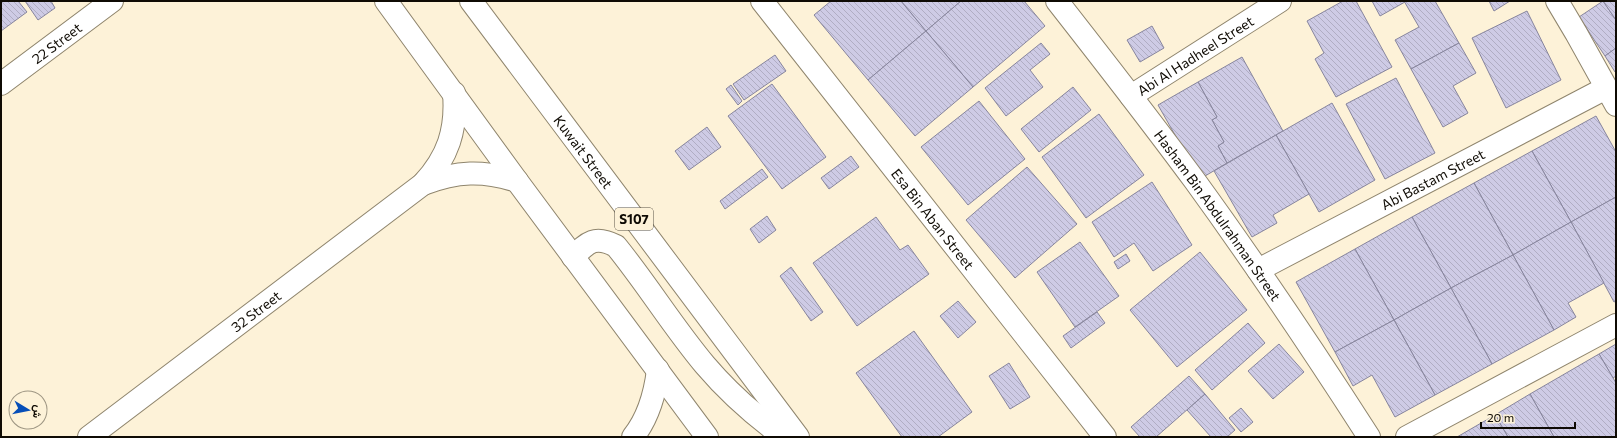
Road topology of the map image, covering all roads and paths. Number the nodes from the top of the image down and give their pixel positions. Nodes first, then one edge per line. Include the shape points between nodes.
1 (112, 1) edge
2 (386, 1) edge
3 (471, 1) edge
4 (1057, 1) edge
5 (1280, 1) edge
6 (1557, 1) edge
7 (767, 3) edge
8 (1, 84) edge
9 (454, 93) junction
10 (1131, 96) junction
11 (1611, 96) edge
12 (517, 181) junction
13 (423, 184) junction
14 (573, 257) junction
15 (1258, 270) junction
16 (1616, 325) edge
17 (658, 370) junction
18 (89, 437) edge
19 (634, 437) edge
20 (707, 437) edge
21 (784, 437) edge
22 (798, 437) edge
23 (1105, 437) edge
24 (1369, 437) edge
25 (1407, 437) edge

1 - 8 street, 22 Street
2 - 9 street
3 - 22 street, Kuwait Street / S107
4 - 10 street, Hasham Bin Abdulrahman Street
5 - 10 street, Abi Al Hadheel Street
6 - 11 street
7 - 23 street, Esa Bin Aban Street
9 - 12 street
9 - 13 street, 32 Street via 456,109 450,142 443,158
10 - 15 street, Hasham Bin Abdulrahman Street
11 - 15 street, Abi Bastam Street
12 - 13 street, 32 Street via 502,176 470,172 438,178
12 - 14 street
13 - 18 street, 32 Street
14 - 17 street
14 - 21 street via 594,240 606,240 616,246 705,364 729,390
15 - 24 street, Hasham Bin Abdulrahman Street
16 - 25 street
17 - 19 street via 651,404
17 - 20 street

